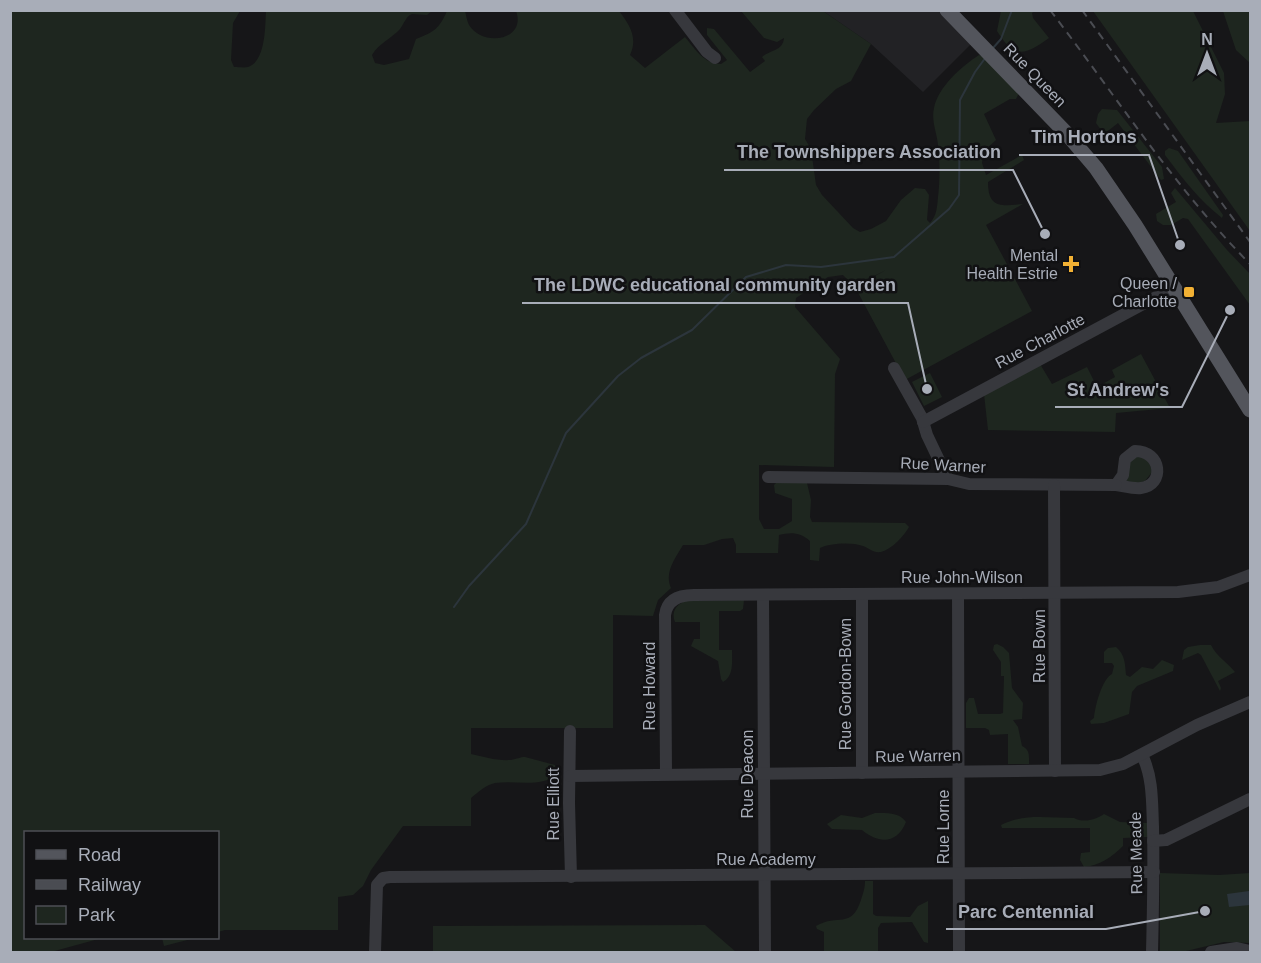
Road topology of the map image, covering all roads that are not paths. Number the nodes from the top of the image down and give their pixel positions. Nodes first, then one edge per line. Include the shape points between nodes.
1 (675, 10) edge
2 (947, 10) edge
3 (715, 58) dead end
4 (1173, 288) junction
5 (894, 369) dead end
6 (1250, 410) edge
7 (923, 422) junction
8 (768, 477) dead end
9 (948, 479) junction
10 (1054, 485) junction
11 (1116, 485) dead end
12 (1251, 575) edge
13 (1055, 593) junction
14 (958, 594) junction
15 (763, 595) junction
16 (862, 595) junction
17 (673, 600) joint
18 (1251, 702) edge
19 (570, 731) dead end
20 (1142, 755) junction
21 (1055, 771) junction
22 (959, 772) junction
23 (862, 773) junction
24 (666, 774) junction
25 (764, 775) junction
26 (570, 776) junction
27 (1251, 799) edge
28 (1153, 841) junction
29 (1154, 872) junction
30 (959, 874) junction
31 (765, 876) junction
32 (571, 877) junction
33 (1251, 951) edge
34 (375, 952) edge
35 (765, 952) edge
36 (959, 952) edge
37 (1152, 952) edge
38 (1211, 952) edge

1 - 3 street
2 - 4 main road, Rue Queen via 1078,146 1117,198
4 - 6 main road, Rue Queen
4 - 7 street, Rue Charlotte
5 - 7 street
7 - 9 street
8 - 9 street, Rue Warner
9 - 10 street, Rue Warner via 969,484
10 - 11 street, Rue Warner
10 - 13 street, Rue Bown
12 - 13 street, Rue John-Wilson via 1218,587 1191,591
13 - 14 street, Rue John-Wilson
13 - 21 street, Rue Bown
14 - 16 street, Rue John-Wilson
14 - 22 street, Rue Lorne
15 - 16 street, Rue John-Wilson
15 - 17 street, Rue John-Wilson via 685,595
15 - 25 street, Rue Deacon
16 - 23 street, Rue Gordon-Bown
17 - 24 street, Rue Howard via 665,615
18 - 20 street, Rue Warren
19 - 26 street, Rue Elliott
20 - 21 street, Rue Warren via 1106,769
20 - 28 street, Rue Meade via 1151,787
21 - 22 street, Rue Warren
22 - 23 street, Rue Warren
22 - 30 street, Rue Lorne
23 - 25 street, Rue Warren
24 - 25 street, Rue Warren
24 - 26 street, Rue Warren
25 - 31 street, Rue Deacon
26 - 32 street, Rue Elliott
27 - 28 street via 1166,840
28 - 29 street, Rue Meade
29 - 30 street, Rue Academy
29 - 37 street, Rue Meade
30 - 31 street, Rue Academy
30 - 36 street, Rue Lorne
31 - 32 street, Rue Academy
31 - 35 street, Rue Deacon
32 - 34 street, Rue Academy via 390,877 379,881
33 - 38 street via 1237,948

